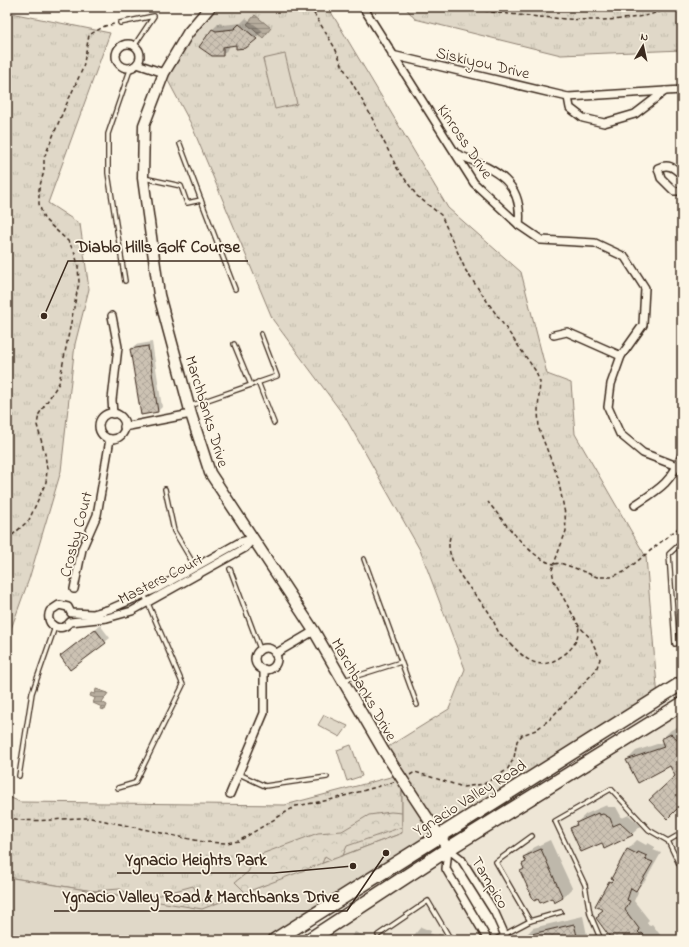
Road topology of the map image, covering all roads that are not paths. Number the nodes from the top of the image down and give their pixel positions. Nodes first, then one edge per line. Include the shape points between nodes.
1 (210, 7) edge
2 (363, 7) edge
3 (120, 23) road end
4 (134, 46) junction
5 (392, 55) junction
6 (134, 66) junction
7 (164, 73) junction
8 (682, 90) edge
9 (666, 91) junction
10 (568, 97) junction
11 (180, 144) dead end
12 (457, 154) junction
13 (682, 175) edge
14 (143, 178) junction
15 (682, 191) edge
16 (201, 200) junction
17 (519, 225) junction
18 (125, 281) dead end
19 (235, 289) dead end
20 (112, 316) dead end
21 (261, 334) dead end
22 (554, 335) dead end
23 (234, 344) dead end
24 (621, 356) junction
25 (258, 382) junction
26 (251, 385) junction
27 (190, 410) junction
28 (113, 414) junction
29 (274, 423) dead end
30 (124, 427) junction
31 (110, 439) junction
32 (682, 455) edge
33 (680, 467) edge
34 (165, 489) dead end
35 (635, 505) dead end
36 (253, 539) junction
37 (682, 542) edge
38 (364, 559) dead end
39 (196, 566) junction
40 (230, 568) dead end
41 (198, 575) junction
42 (74, 590) dead end
43 (144, 594) junction
44 (149, 603) junction
45 (55, 627) junction
46 (314, 631) junction
47 (675, 644) dead end
48 (260, 649) junction
49 (275, 654) junction
50 (401, 662) junction
51 (264, 669) junction
52 (343, 681) junction
53 (682, 683) edge
54 (682, 704) edge
55 (417, 706) dead end
56 (239, 774) junction
57 (19, 776) dead end
58 (327, 777) dead end
59 (118, 788) dead end
60 (230, 794) dead end
61 (682, 833) edge
62 (438, 836) junction
63 (532, 836) dead end
64 (668, 841) junction
65 (448, 849) junction
66 (682, 870) edge
67 (561, 912) dead end
68 (530, 921) junction
69 (378, 935) dead end
70 (506, 937) edge
71 (275, 940) edge
72 (309, 940) edge
73 (451, 940) edge
74 (488, 940) edge
75 (494, 940) edge
76 (601, 940) edge

1 - 7 street, Marchbanks Drive via 188,33
2 - 5 street, Kinross Drive
3 - 4 lane via 154,16
4 - 6 street via 140,56
4 - 6 street via 123,45 116,53 116,60 121,66
5 - 10 street, Siskiyou Drive
5 - 12 street, Kinross Drive
6 - 7 street
6 - 18 lane via 108,134 108,172
7 - 14 street, Marchbanks Drive via 144,125
8 - 9 street, Siskiyou Drive
9 - 10 street, Siskiyou Drive
9 - 10 street via 635,114 604,123 583,118 570,108
11 - 16 lane
12 - 17 street, Kinross Drive via 474,183
12 - 17 street via 502,176 512,186 521,211
13 - 15 street via 673,167 665,165 658,168 660,178 674,191
14 - 16 lane via 181,186 187,203
14 - 27 street, Marchbanks Drive via 159,295
16 - 19 lane
17 - 24 street, Kinross Drive via 541,240 595,243 625,258 645,288 644,325
20 - 28 street via 118,348 112,400
21 - 25 lane via 277,376
22 - 24 street via 567,332
23 - 26 lane
24 - 33 street, Kinross Drive via 611,384 608,408 620,434 643,453
25 - 26 lane
25 - 29 lane
26 - 27 lane
27 - 30 street
27 - 36 street, Marchbanks Drive via 210,473
28 - 30 street via 122,420
28 - 31 street via 105,415 99,426 103,436
30 - 31 street via 120,436
31 - 42 street, Crosby Court via 97,515 82,549
32 - 33 street
33 - 35 street via 664,486
34 - 39 lane via 174,531
36 - 39 street, Masters Court via 240,542
36 - 41 street, Masters Court via 245,548
36 - 46 street, Marchbanks Drive
37 - 47 lane via 669,554
38 - 50 lane
39 - 41 lane
39 - 43 street, Masters Court
40 - 48 lane
41 - 44 street, Masters Court
43 - 44 lane
43 - 45 street, Masters Court via 93,614 71,614 64,606 56,606 48,617
44 - 45 street, Masters Court via 107,618 70,622 64,628
44 - 59 lane via 183,685 135,783
45 - 57 lane via 32,693
46 - 49 street
46 - 52 street, Marchbanks Drive
48 - 49 street via 267,648
48 - 51 street via 255,660 258,666
49 - 51 street via 273,666
50 - 52 lane
50 - 55 lane
51 - 56 street via 264,713
52 - 62 street, Marchbanks Drive
53 - 62 highway, Ygnacio Valley Road
54 - 65 highway, Ygnacio Valley Road
56 - 58 lane via 265,786
56 - 60 street
61 - 64 lane
62 - 65 street, Marchbanks Drive
62 - 71 highway, Ygnacio Valley Road
63 - 68 lane via 496,862
64 - 66 lane
64 - 76 lane via 649,830 611,789 555,821 585,885 590,914
65 - 70 street, Tampico via 461,859 495,913
65 - 72 highway, Ygnacio Valley Road
65 - 74 street, Tampico via 446,869
67 - 68 lane
68 - 70 lane
69 - 73 lane via 428,901
70 - 75 lane

